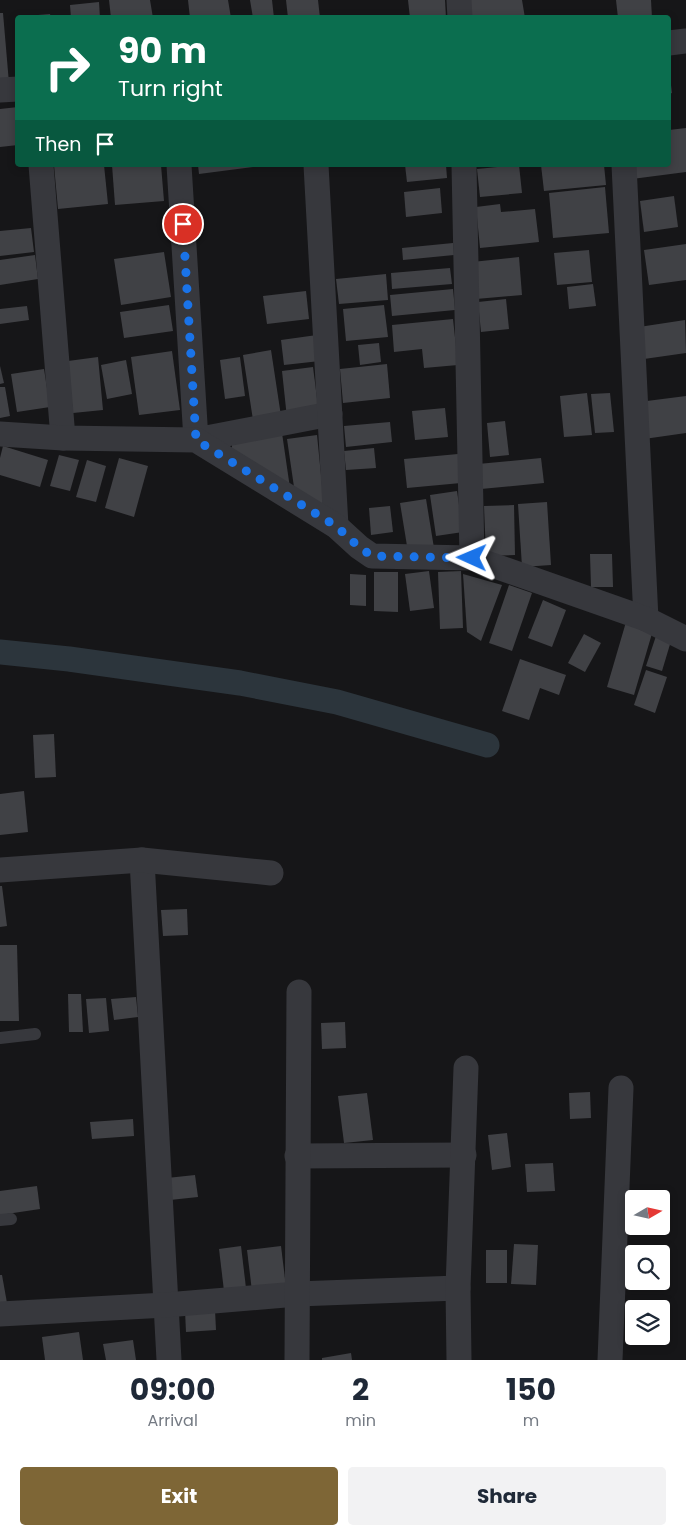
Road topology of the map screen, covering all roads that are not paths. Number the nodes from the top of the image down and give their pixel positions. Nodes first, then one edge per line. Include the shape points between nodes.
1 (459, 0) edge
2 (460, 15) edge
3 (686, 41) edge
4 (671, 43) edge
5 (15, 89) edge
6 (0, 90) edge
7 (41, 167) edge
8 (179, 167) edge
9 (316, 167) edge
10 (464, 167) edge
11 (624, 167) edge
12 (330, 414) junction
13 (0, 434) edge
14 (63, 438) junction
15 (196, 440) junction
16 (336, 526) junction
17 (472, 558) junction
18 (646, 619) junction
19 (686, 639) edge
20 (142, 860) junction
21 (0, 870) edge
22 (271, 873) dead end
23 (299, 992) dead end
24 (35, 1034) dead end
25 (0, 1038) edge
26 (466, 1068) dead end
27 (621, 1088) dead end
28 (464, 1155) junction
29 (297, 1156) junction
30 (458, 1288) junction
31 (297, 1294) junction
32 (166, 1305) junction
33 (0, 1314) edge
34 (169, 1360) edge
35 (297, 1360) edge
36 (459, 1360) edge
37 (610, 1360) edge

1 - 2 street
3 - 4 street
5 - 6 street
7 - 14 street
8 - 15 street
9 - 12 street
10 - 17 street
11 - 18 street
12 - 15 street
12 - 16 street
13 - 14 street
14 - 15 street
15 - 16 street
16 - 17 street via 372,556
17 - 18 street
18 - 19 street
20 - 21 street
20 - 22 street
20 - 32 street
23 - 29 street
24 - 25 lane
26 - 28 street
27 - 37 street
28 - 29 street
28 - 30 street
29 - 31 street
30 - 31 street
30 - 36 street
31 - 32 street
31 - 35 street
32 - 33 street
32 - 34 street

